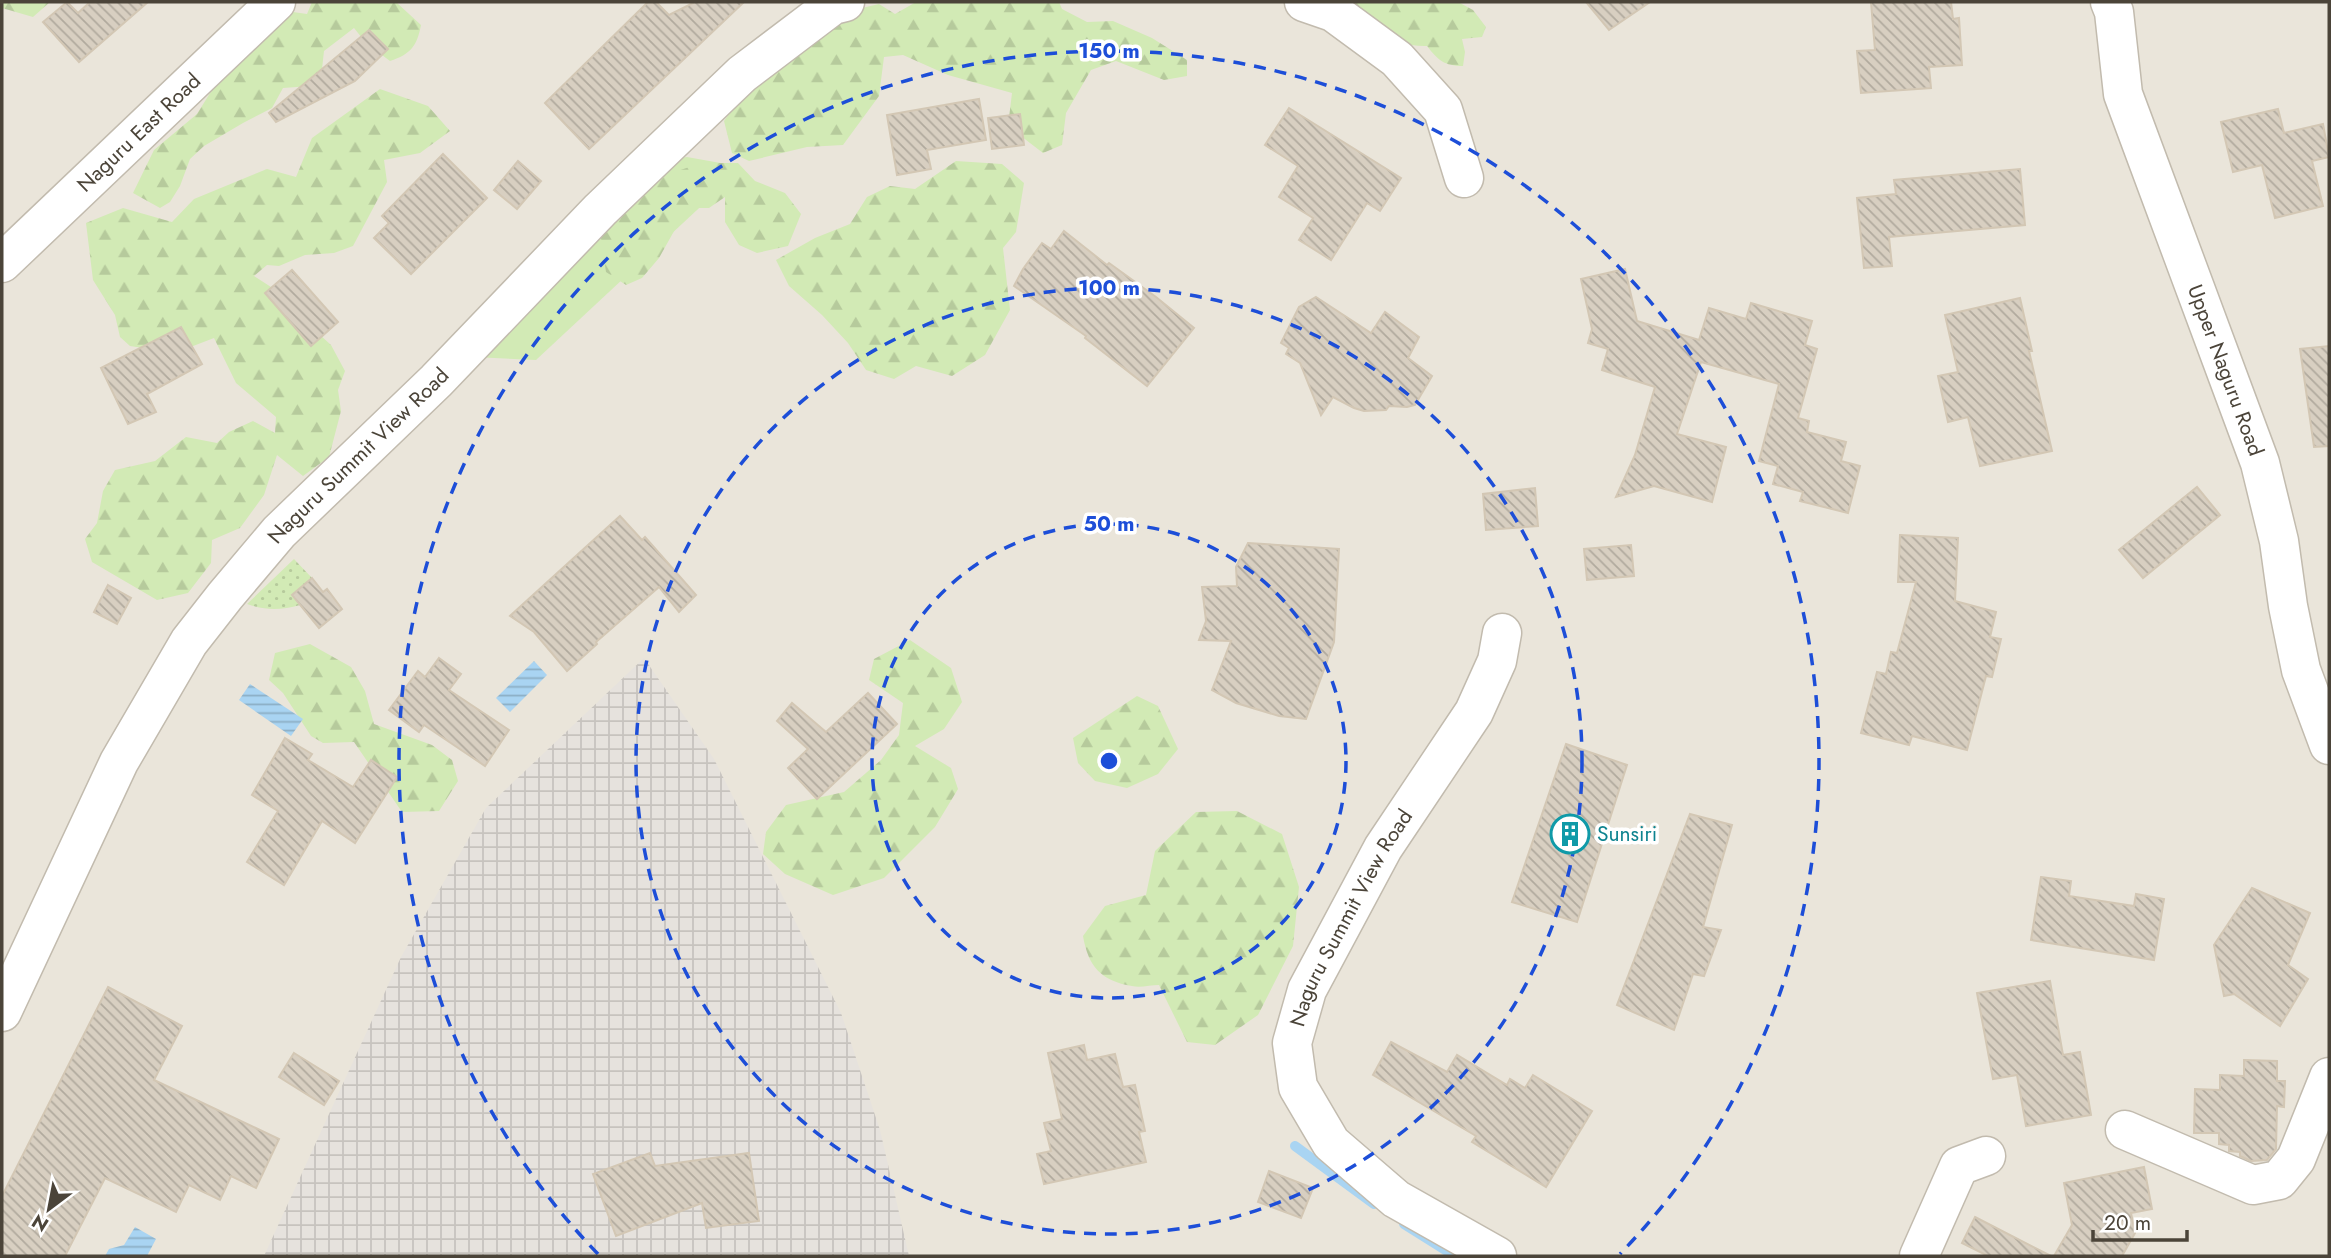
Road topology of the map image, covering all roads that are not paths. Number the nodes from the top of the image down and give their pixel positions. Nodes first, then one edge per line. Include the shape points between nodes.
1 (276, 2) edge
2 (845, 2) edge
3 (1304, 2) edge
4 (2110, 2) edge
5 (1464, 178) dead end
6 (2, 263) edge
7 (1502, 634) dead end
8 (2329, 745) edge
9 (2, 1012) edge
10 (2329, 1077) edge
11 (2125, 1130) dead end
12 (1986, 1156) dead end
13 (1497, 1256) edge
14 (1919, 1256) edge

1 - 6 street, Naguru East Road
2 - 9 street, Naguru Summit View Road via 833,5 742,74 279,532 225,596 189,642 120,762
3 - 5 street via 1333,12 1397,59 1443,110
4 - 8 street, Upper Naguru Road via 2123,94 2260,463 2301,670
7 - 13 street, Naguru Summit View Road via 1497,661 1474,712 1383,848 1307,990 1292,1043 1298,1087 1331,1143 1396,1199
10 - 11 street via 2296,1159 2279,1180 2253,1185
12 - 14 street via 1959,1166

